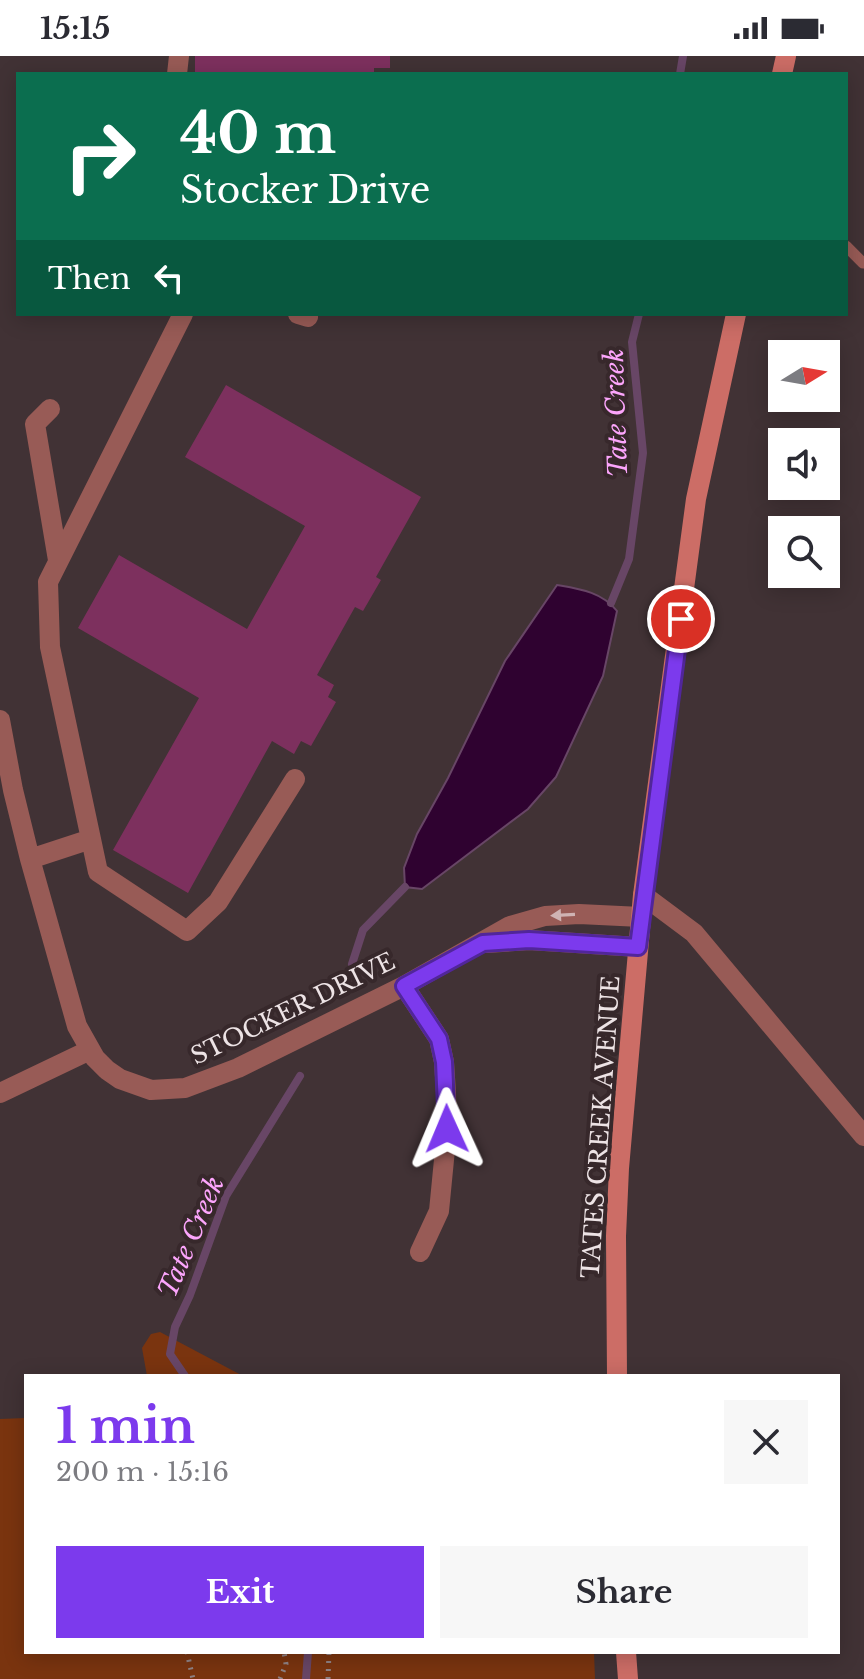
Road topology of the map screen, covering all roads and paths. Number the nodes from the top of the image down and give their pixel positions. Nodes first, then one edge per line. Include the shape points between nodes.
1 (848, 248) edge
2 (863, 263) edge
3 (182, 316) edge
4 (736, 316) edge
5 (50, 409) dead end
6 (58, 560) junction
7 (0, 720) edge
8 (295, 779) dead end
9 (91, 839) junction
10 (30, 859) junction
11 (643, 895) junction
12 (641, 917) junction
13 (483, 943) junction
14 (638, 947) junction
15 (404, 986) junction
16 (90, 1050) junction
17 (0, 1093) edge
18 (864, 1136) edge
19 (420, 1252) dead end
20 (617, 1374) edge
21 (187, 1654) edge
22 (284, 1654) edge
23 (329, 1654) edge
24 (626, 1654) edge
25 (193, 1679) edge
26 (280, 1679) edge
27 (328, 1679) edge
28 (628, 1679) edge

1 - 2 lane
3 - 6 street
4 - 11 main road, TATES CREEK AVENUE via 696,499
5 - 6 street via 35,424
6 - 9 street via 48,582 50,647
7 - 10 street, STOCKER DRIVE
8 - 9 street via 218,902 187,931 98,872
9 - 10 street
10 - 16 street, STOCKER DRIVE via 71,1009
11 - 12 main road, TATES CREEK AVENUE
11 - 18 street via 694,933
12 -> 13 street, STOCKER DRIVE via 545,916 510,926
12 - 14 main road, TATES CREEK AVENUE
13 - 14 street, STOCKER DRIVE via 529,940
13 - 15 street, STOCKER DRIVE
14 - 20 main road, TATES CREEK AVENUE via 619,1168
15 - 16 street, STOCKER DRIVE via 238,1068 185,1088 151,1090 120,1079
15 - 19 street via 439,1039 446,1093 439,1211
16 - 17 street
21 - 25 path
22 - 26 path
23 - 27 path
24 - 28 main road

